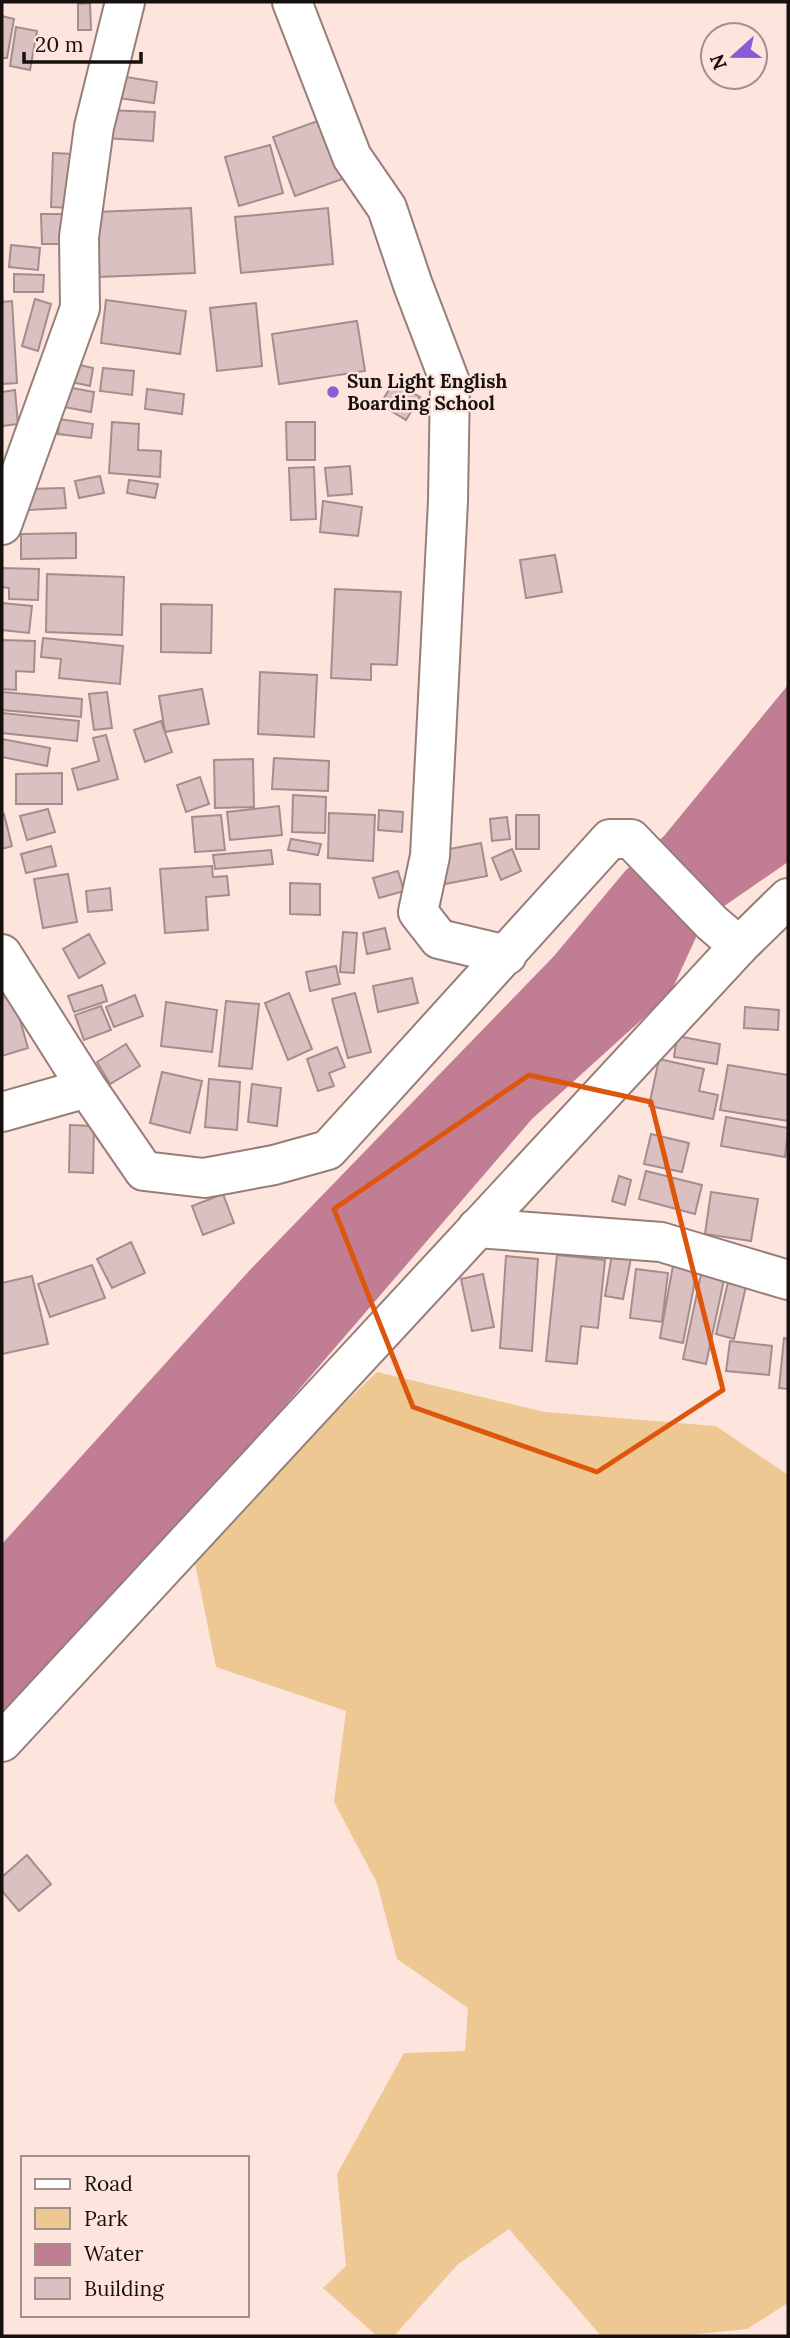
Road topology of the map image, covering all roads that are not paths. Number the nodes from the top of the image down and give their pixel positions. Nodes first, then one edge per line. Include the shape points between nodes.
1 (125, 2) edge
2 (292, 2) edge
3 (2, 525) edge
4 (787, 901) edge
5 (725, 934) junction
6 (2, 954) edge
7 (507, 955) junction
8 (87, 1088) junction
9 (2, 1112) edge
10 (477, 1228) junction
11 (788, 1280) edge
12 (2, 1742) edge

1 - 3 street via 94,127 79,237 80,308
2 - 7 street via 352,158 387,208 450,382 430,856 418,912 439,939
4 - 5 street
5 - 7 street via 631,839 610,839
5 - 10 street
6 - 8 street
7 - 8 street via 328,1150 204,1178 144,1171
8 - 9 street
10 - 11 street via 661,1242
10 - 12 street

